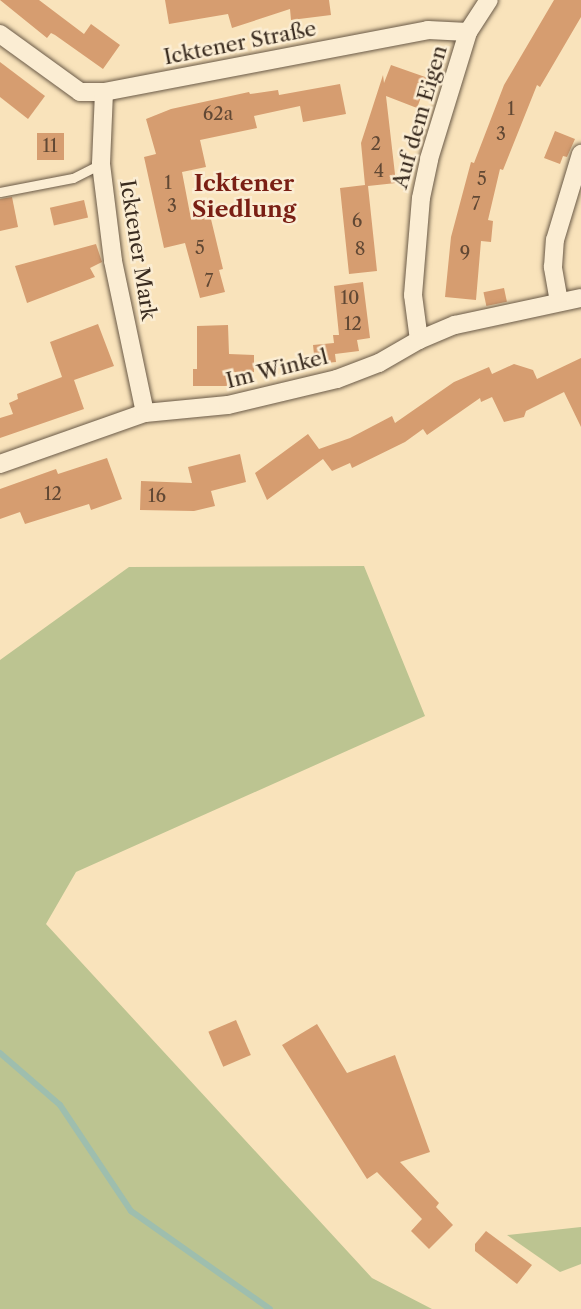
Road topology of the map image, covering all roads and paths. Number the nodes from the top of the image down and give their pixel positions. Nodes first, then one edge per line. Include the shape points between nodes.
1 (489, 0) edge
2 (468, 32) junction
3 (0, 34) edge
4 (104, 92) junction
5 (581, 154) edge
6 (102, 163) junction
7 (0, 192) edge
8 (581, 298) edge
9 (559, 302) junction
10 (419, 340) junction
11 (145, 413) junction
12 (0, 464) edge

1 - 2 street
2 - 4 street, Icktener Straße via 428,30
2 - 10 street, Auf dem Eigen via 421,198 413,295
3 - 4 street, Icktener Straße via 79,92
4 - 6 street, Icktener Mark
5 - 9 street via 555,240 553,267
6 - 7 lane via 73,178
6 - 11 street, Icktener Mark via 113,261
8 - 9 street, Im Winkel
9 - 10 street, Im Winkel via 455,325
10 - 11 street, Im Winkel via 337,379 202,409
11 - 12 street, Im Winkel

